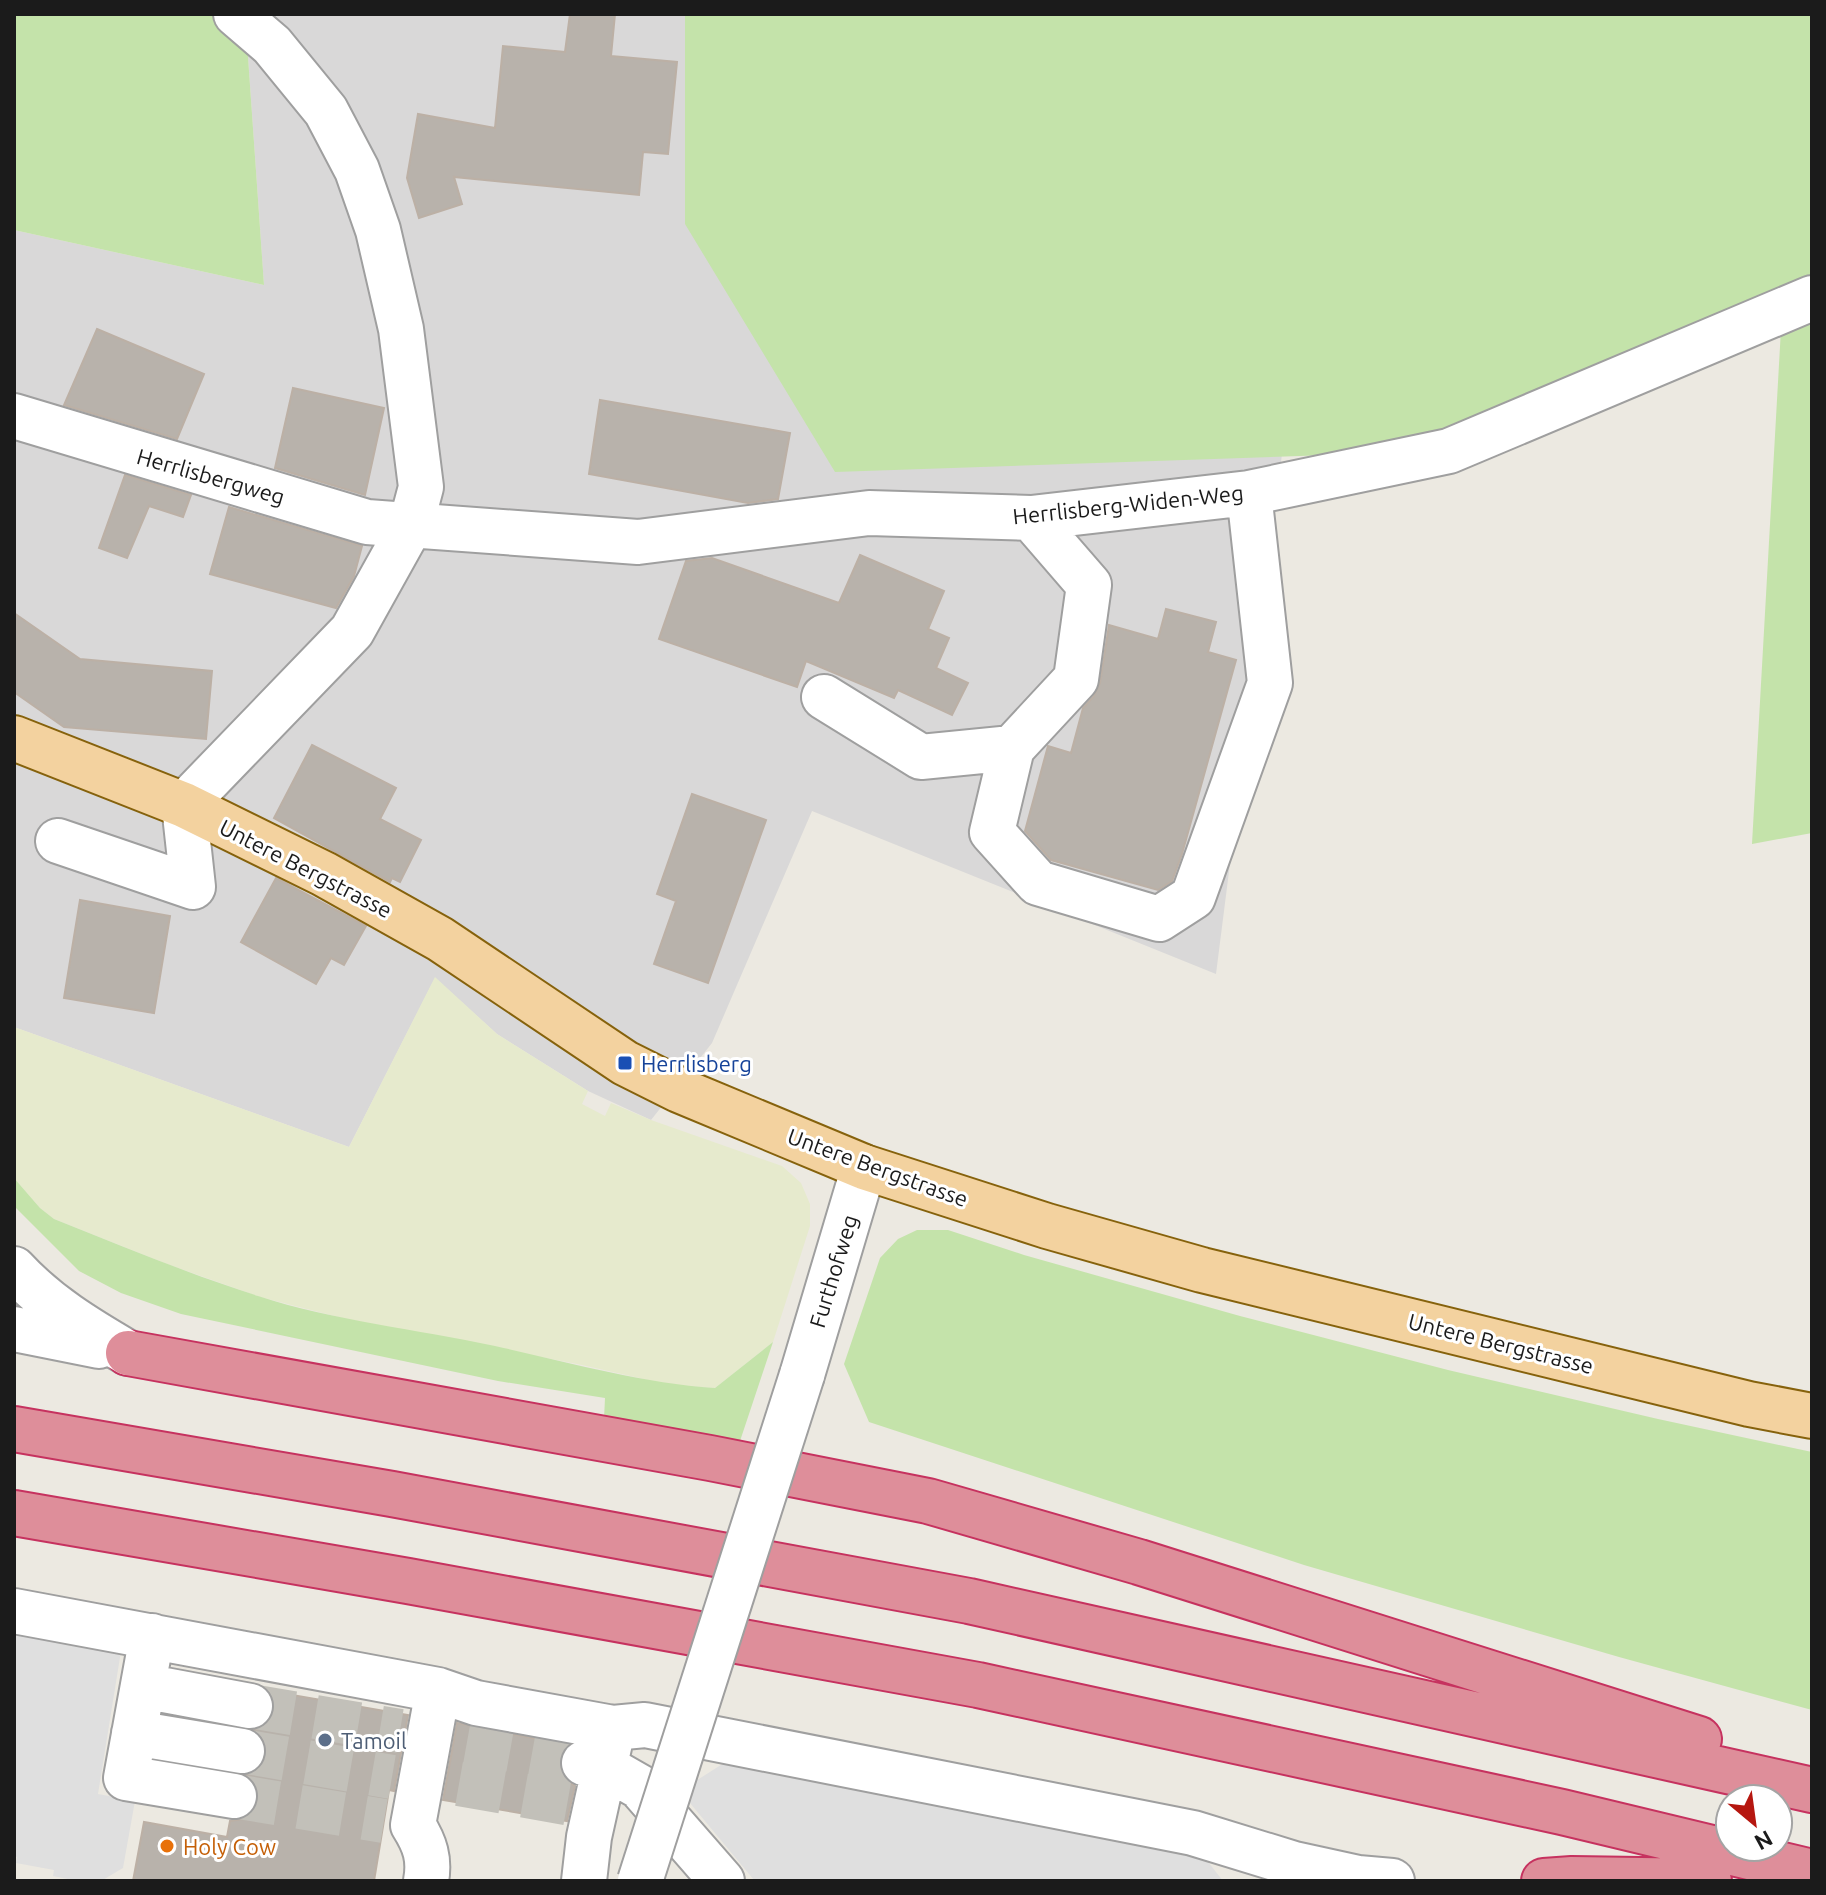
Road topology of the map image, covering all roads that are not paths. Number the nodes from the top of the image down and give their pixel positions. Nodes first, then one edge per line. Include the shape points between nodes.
1 (236, 14) edge
2 (1812, 298) edge
3 (14, 416) edge
4 (1249, 493) junction
5 (1031, 518) junction
6 (411, 525) junction
7 (824, 697) dead end
8 (14, 738) edge
9 (1012, 748) junction
10 (184, 805) junction
11 (58, 841) dead end
12 (864, 1167) junction
13 (14, 1269) edge
14 (14, 1329) edge
15 (128, 1353) junction
16 (1812, 1416) edge
17 (14, 1429) edge
18 (14, 1513) edge
19 (14, 1611) edge
20 (152, 1636) junction
21 (143, 1686) junction
22 (438, 1690) junction
23 (250, 1706) tunnel mouth
24 (134, 1733) junction
25 (708, 1739) junction
26 (242, 1751) tunnel mouth
27 (1812, 1774) edge
28 (602, 1776) junction
29 (1812, 1790) edge
30 (234, 1796) tunnel mouth
31 (1812, 1872) edge
32 (426, 1881) edge
33 (584, 1881) edge
34 (640, 1881) edge
35 (722, 1881) edge
36 (1392, 1881) edge
37 (1544, 1881) edge
38 (1709, 1881) edge

1 - 6 street via 272,45 326,111 357,170 378,230 401,329 421,487
2 - 4 street, Herrlisberg-Widen-Weg via 1449,451
3 - 6 street, Herrlisbergweg via 367,522
4 - 5 street, Herrlisberg-Widen-Weg
4 - 9 street via 1270,683 1193,897 1159,919 1038,883 992,832
5 - 6 street, Herrlisberg-Widen-Weg via 869,513 638,542
5 - 9 street via 1089,585 1076,679
6 - 10 street via 352,631
7 - 9 street via 921,757
8 - 10 main road, Untere Bergstrasse
10 - 11 street via 193,887
10 - 12 main road, Untere Bergstrasse via 440,939 625,1063
12 - 16 main road, Untere Bergstrasse via 1202,1270
12 - 34 street, Furthofweg, bridge
13 - 15 street via 54,1306
14 - 15 street
15 - 27 highway via 928,1501 1154,1566
17 - 29 highway via 969,1601
18 - 31 highway via 978,1685
19 - 20 street
20 - 21 street
20 - 22 street
21 - 23 street
21 - 24 street
22 - 28 street via 476,1703
22 - 32 street via 424,1780 398,1823 421,1838 428,1856
24 - 26 street
24 - 30 street via 126,1778
25 - 28 street
25 - 28 street via 645,1725
25 - 36 street via 1193,1833 1294,1864
28 - 33 street
28 - 35 street
37 - 38 highway

